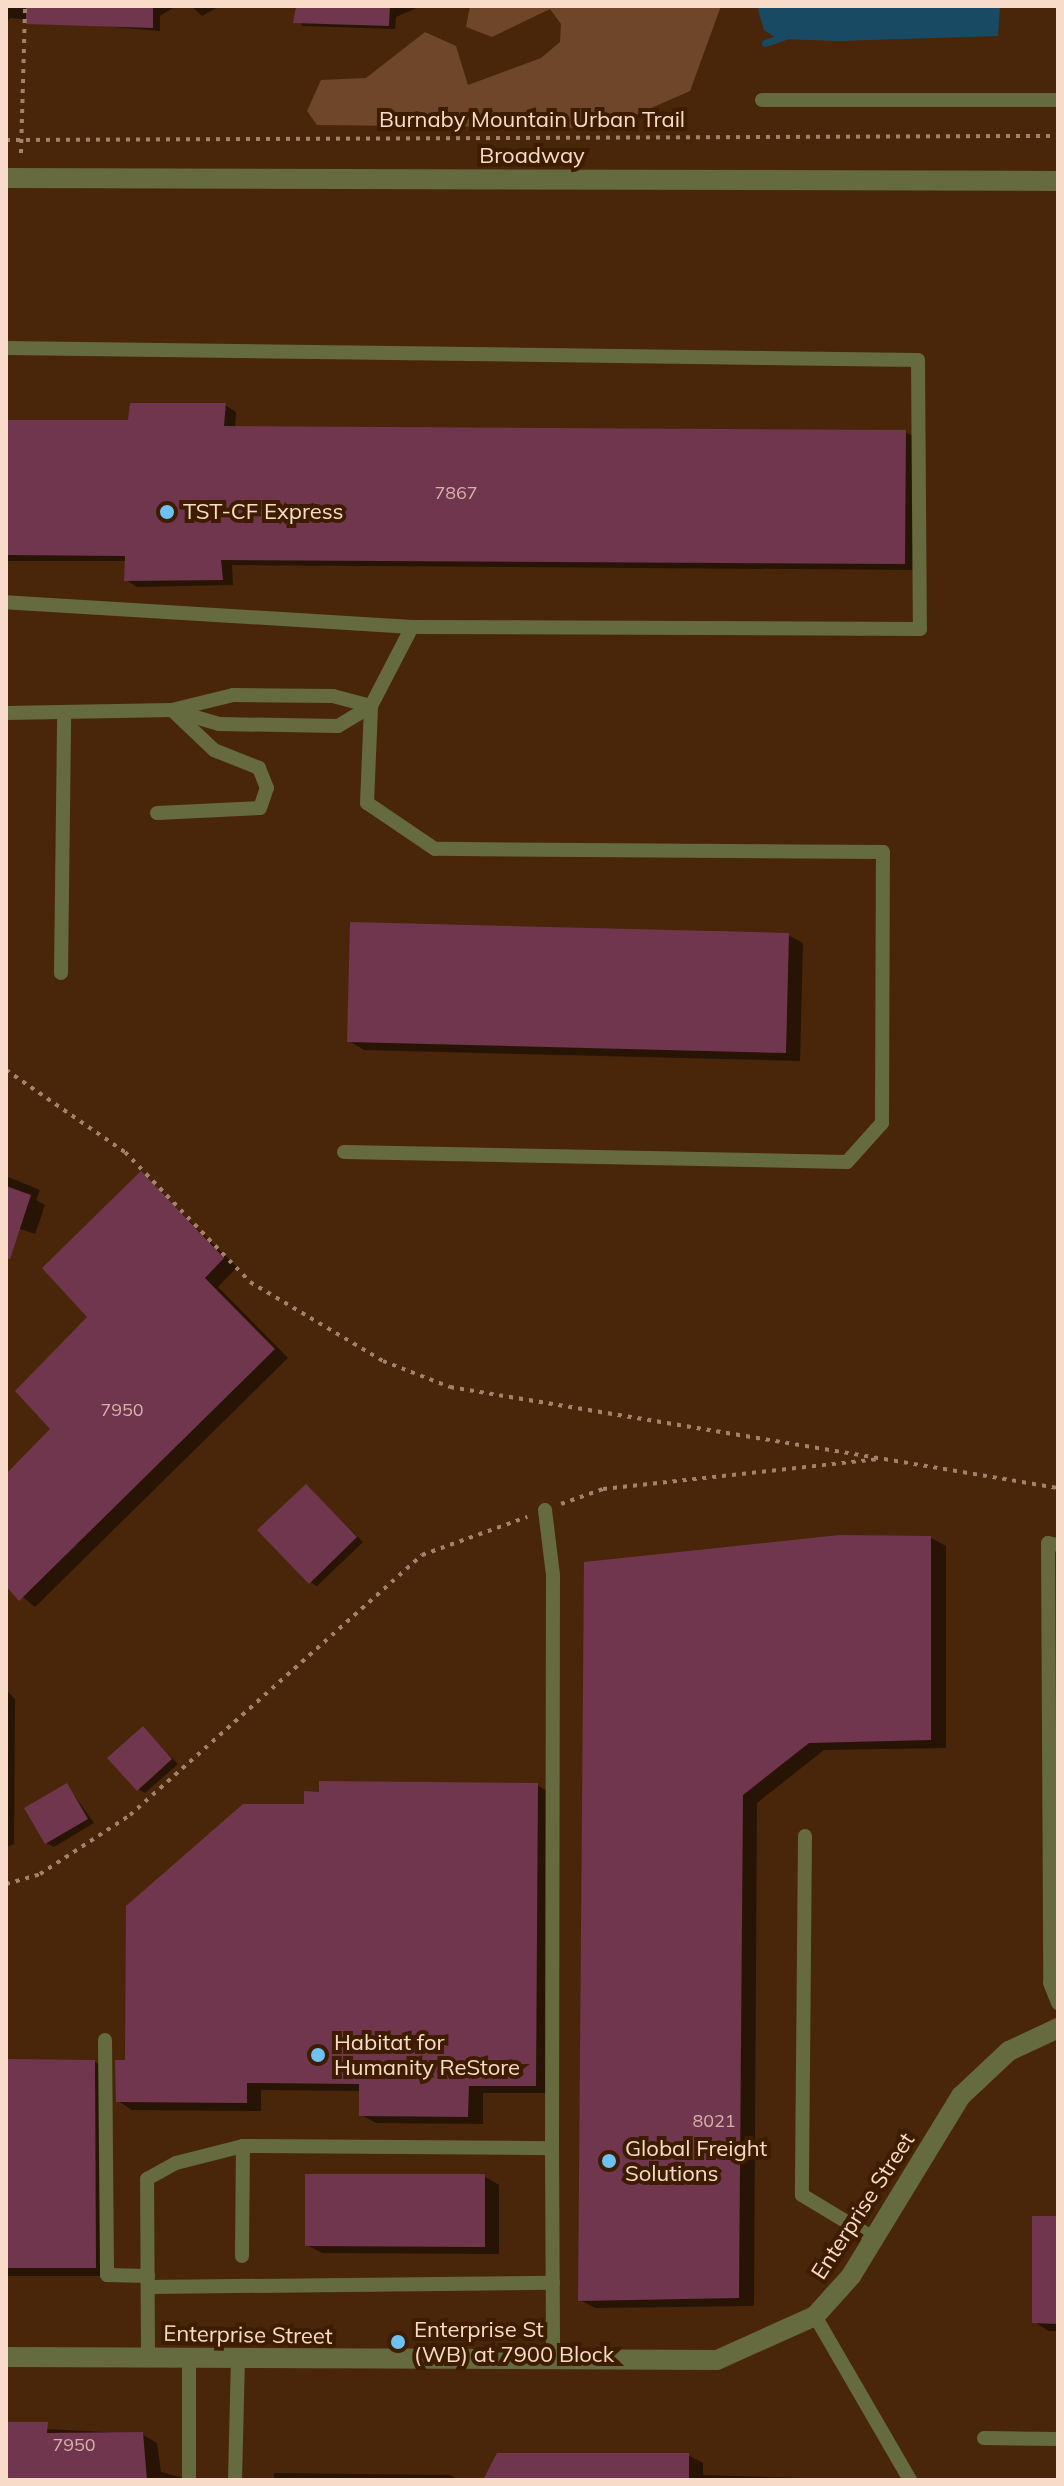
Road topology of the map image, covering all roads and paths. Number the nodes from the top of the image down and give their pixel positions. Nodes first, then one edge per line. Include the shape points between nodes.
1 (25, 6) edge
2 (762, 100) dead end
3 (1058, 100) edge
4 (1058, 136) edge
5 (6, 140) edge
6 (25, 141) junction
7 (21, 153) dead end
8 (6, 178) edge
9 (1058, 181) edge
10 (6, 348) edge
11 (6, 602) edge
12 (412, 627) junction
13 (371, 706) junction
14 (172, 710) junction
15 (64, 712) junction
16 (6, 713) edge
17 (157, 813) dead end
18 (61, 973) dead end
19 (6, 1070) edge
20 (344, 1152) dead end
21 (887, 1458) junction
22 (1058, 1488) edge
23 (545, 1510) junction
24 (1058, 1545) edge
25 (805, 1836) dead end
26 (6, 1884) edge
27 (1058, 2003) edge
28 (1058, 2028) edge
29 (105, 2040) dead end
30 (243, 2146) junction
31 (552, 2148) junction
32 (875, 2239) junction
33 (242, 2256) dead end
34 (148, 2281) junction
35 (553, 2283) junction
36 (815, 2316) junction
37 (6, 2357) edge
38 (148, 2358) junction
39 (189, 2359) junction
40 (238, 2360) junction
41 (553, 2361) junction
42 (984, 2438) dead end
43 (1058, 2439) edge
44 (189, 2480) edge
45 (235, 2480) edge
46 (910, 2480) edge

1 - 6 path
2 - 3 lane
4 - 6 path, Burnaby Mountain Urban Trail
5 - 6 path, Burnaby Mountain Urban Trail
6 - 7 path
8 - 9 street, Broadway
10 - 12 lane via 918,360 920,629
11 - 12 lane
12 - 13 lane
13 - 14 lane via 333,696 233,695
13 - 14 lane via 338,726 219,724
13 - 20 lane via 367,803 435,849 883,852 882,1123 847,1162
14 - 15 lane
14 - 17 lane via 214,750 259,768 267,788 260,808
15 - 16 lane
15 - 18 lane
19 - 21 path via 125,1152 250,1282 383,1361 450,1387
21 - 22 path
21 - 23 path via 603,1489
23 - 26 path via 422,1555 130,1815 40,1874
23 - 31 lane via 553,1575
24 - 27 lane via 1048,1543 1050,1983
25 - 32 lane via 802,2195
28 - 32 street, Enterprise Street via 1009,2051 961,2096
29 - 34 lane via 107,2275
30 - 31 lane
30 - 33 lane
30 - 34 lane via 147,2179
31 - 35 lane
32 - 36 street, Enterprise Street
34 - 35 lane
34 - 38 lane
35 - 41 lane
36 - 41 street, Enterprise Street via 717,2360
36 - 46 lane
37 - 38 street, Enterprise Street
38 - 39 street, Enterprise Street
39 - 40 street, Enterprise Street
39 - 44 lane
40 - 41 street, Enterprise Street
40 - 45 lane
42 - 43 lane

